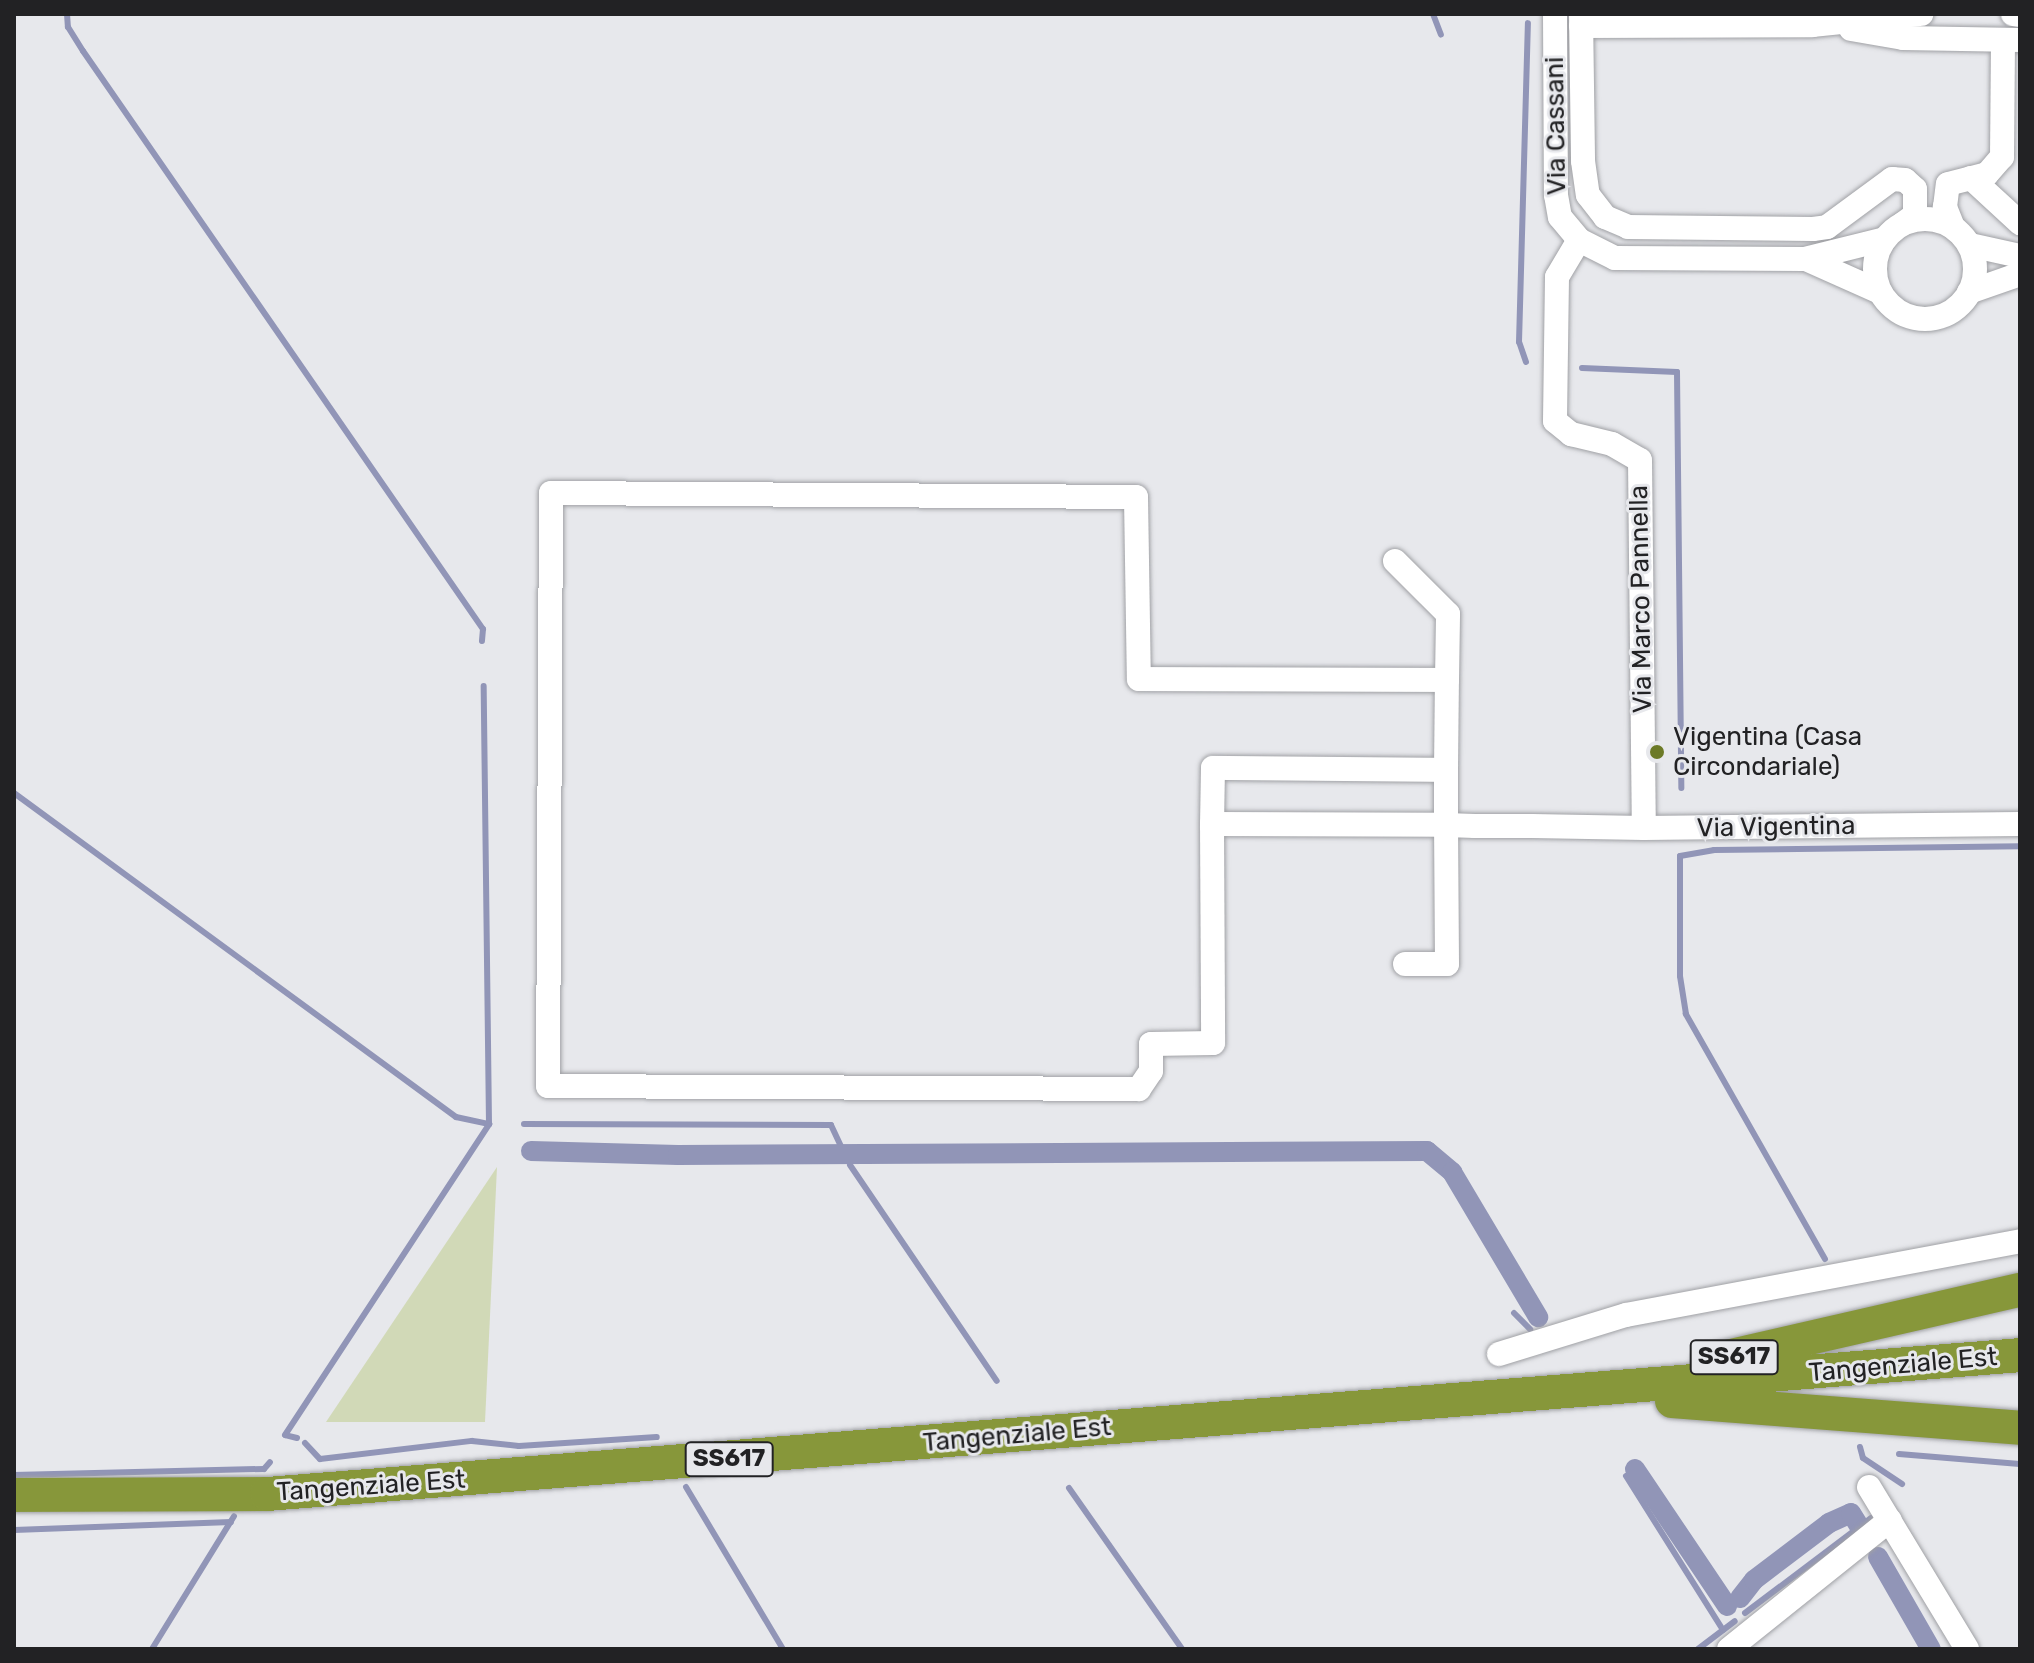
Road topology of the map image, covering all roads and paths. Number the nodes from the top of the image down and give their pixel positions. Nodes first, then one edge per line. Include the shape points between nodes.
1 (1555, 14) edge
2 (1921, 14) edge
3 (2013, 14) edge
4 (2020, 15) edge
5 (1581, 20) edge
6 (1812, 25) junction
7 (2011, 41) edge
8 (1971, 178) junction
9 (1904, 223) junction
10 (2020, 223) edge
11 (1953, 227) junction
12 (1885, 239) junction
13 (1579, 240) junction
14 (1970, 245) junction
15 (2020, 256) edge
16 (1805, 259) junction
17 (2020, 274) edge
18 (1880, 292) junction
19 (1969, 292) junction
20 (1395, 561) dead end
21 (1447, 680) junction
22 (1446, 770) junction
23 (1212, 824) junction
24 (2020, 824) edge
25 (1446, 825) junction
26 (1644, 828) junction
27 (1405, 964) dead end
28 (2020, 1241) edge
29 (2020, 1290) edge
30 (1499, 1354) dead end
31 (2020, 1355) edge
32 (1444, 1401) junction
33 (2020, 1428) edge
34 (1869, 1487) dead end
35 (14, 1495) edge
36 (1890, 1520) junction
37 (1729, 1649) edge
38 (1967, 1649) edge

1 - 13 street, Via Cassani via 1556,195 1560,217
2 - 6 street
3 - 4 street
5 - 6 street
5 - 9 street via 1583,161 1588,195 1605,217 1628,227 1813,229 1827,227 1892,179 1905,180 1915,189 1915,215
6 - 7 street via 1903,38
7 - 8 street via 2002,157 1987,174
8 - 10 street
8 - 11 street via 1948,184 1945,207
9 - 11 street via 1937,220
9 - 12 street
11 - 14 street
12 - 16 street
12 - 18 street via 1875,264
13 - 16 street via 1615,258
13 - 26 street, Via Marco Pannella via 1557,277 1555,421 1571,434 1612,444 1640,460
14 - 15 street
14 - 19 street via 1975,277
16 - 18 street
17 - 19 street
18 - 19 street via 1902,313 1932,318 1960,305
20 - 21 street via 1448,614
21 - 22 street
21 - 23 street via 1139,679 1136,497 551,493 548,1086 1139,1089 1151,1071 1151,1044 1213,1043
22 - 23 street via 1213,768
22 - 25 street
23 - 25 street, Via Vigentina
24 - 26 street, Via Vigentina
25 - 26 street, Via Vigentina
25 - 27 street via 1447,964
28 - 30 street via 1626,1315
29 - 32 highway, SS617 via 1744,1355
31 - 32 highway, Tangenziale Est / SS617
32 - 33 highway, SS617 via 1537,1407 1662,1401
32 - 35 highway, Tangenziale Est / SS617 via 267,1494
34 - 36 street
36 - 37 street
36 - 38 street

